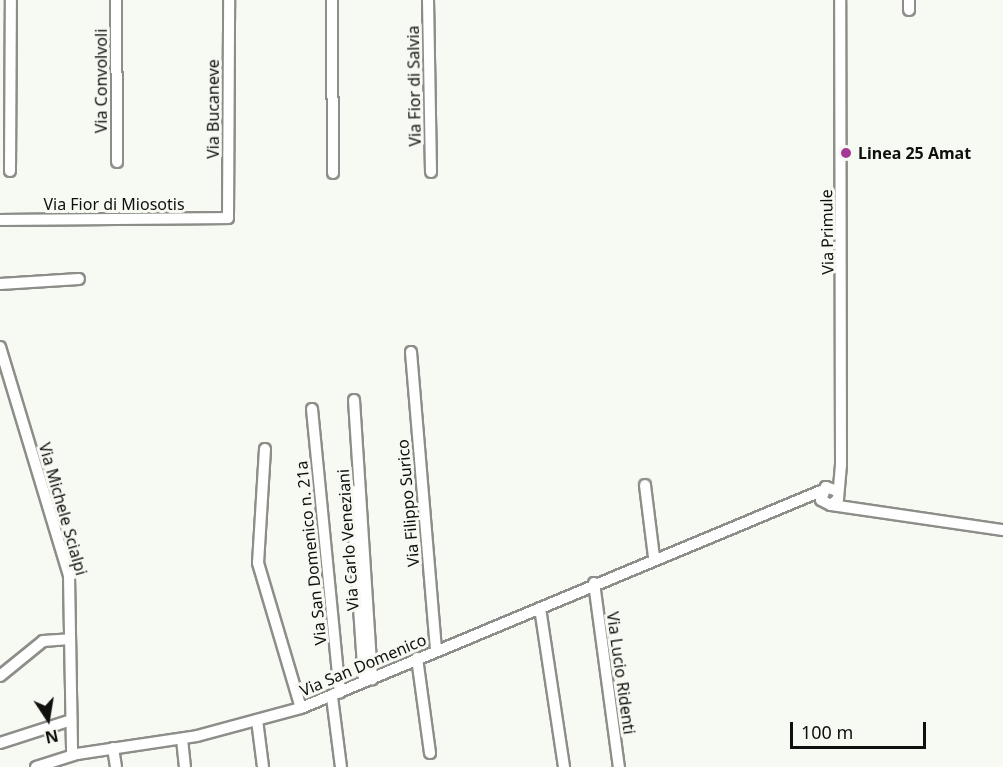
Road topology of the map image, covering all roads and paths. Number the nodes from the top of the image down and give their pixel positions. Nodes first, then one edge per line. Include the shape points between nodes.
1 (12, 0) edge
2 (116, 0) edge
3 (229, 0) edge
4 (332, 0) edge
5 (428, 0) edge
6 (840, 0) edge
7 (117, 162) dead end
8 (10, 171) dead end
9 (431, 172) dead end
10 (333, 173) dead end
11 (228, 218) joint
12 (0, 220) edge
13 (79, 279) dead end
14 (0, 284) edge
15 (0, 347) edge
16 (411, 352) dead end
17 (354, 400) dead end
18 (312, 409) dead end
19 (266, 449) dead end
20 (645, 485) dead end
21 (351, 490) dead end
22 (831, 490) junction
23 (794, 500) junction
24 (828, 504) junction
25 (851, 505) junction
26 (1003, 530) edge
27 (654, 557) junction
28 (594, 584) junction
29 (540, 608) junction
30 (70, 639) junction
31 (436, 651) junction
32 (417, 658) junction
33 (0, 676) edge
34 (368, 680) junction
35 (336, 695) junction
36 (301, 708) junction
37 (71, 720) junction
38 (258, 720) junction
39 (182, 739) junction
40 (0, 743) edge
41 (113, 748) junction
42 (430, 753) dead end
43 (72, 755) junction
44 (41, 766) edge
45 (116, 767) edge
46 (185, 767) edge
47 (263, 767) edge
48 (341, 767) edge
49 (564, 767) edge
50 (619, 767) edge

1 - 8 street
2 - 7 street, Via Convolvoli
3 - 11 street, Via Bucaneve
4 - 10 street
5 - 9 street, Via Fior di Salvia
6 - 22 street, Via Primule via 841,465
11 - 12 street, Via Fior di Miosotis
13 - 14 street
15 - 30 street, Via Michele Scialpi via 69,576
16 - 31 street, Via Filippo Surico
17 - 34 street, Via Carlo Veneziani
18 - 35 street, Via San Domenico n. 21a
19 - 36 street via 258,563
20 - 27 street
21 - 34 street
22 - 23 street, Via San Domenico
22 - 24 street
22 - 24 street, Via Primule
22 - 25 street, Via San Domenico
23 - 24 street, Via San Domenico
23 - 27 street, Via San Domenico
24 - 25 street, Via San Domenico
25 - 26 street, Via San Domenico via 924,522 971,522
27 - 28 street, Via San Domenico
28 - 29 street, Via San Domenico
28 - 50 street, Via Lucio Ridenti
29 - 31 street, Via San Domenico
29 - 49 street
30 - 33 street via 43,641
30 - 37 street, Via Michele Scialpi
31 - 32 street, Via San Domenico
32 - 34 street, Via San Domenico
32 - 42 street
34 - 35 street, Via San Domenico
35 - 36 street, Via San Domenico
35 - 48 street, Via San Domenico n. 21a
36 - 38 street, Via San Domenico
37 - 40 street
37 - 43 street, Via Michele Scialpi
38 - 39 street, Via San Domenico
38 - 47 street
39 - 41 street, Via San Domenico
39 - 46 street
41 - 43 street, Via San Domenico
41 - 45 street
43 - 44 street, Via San Domenico

